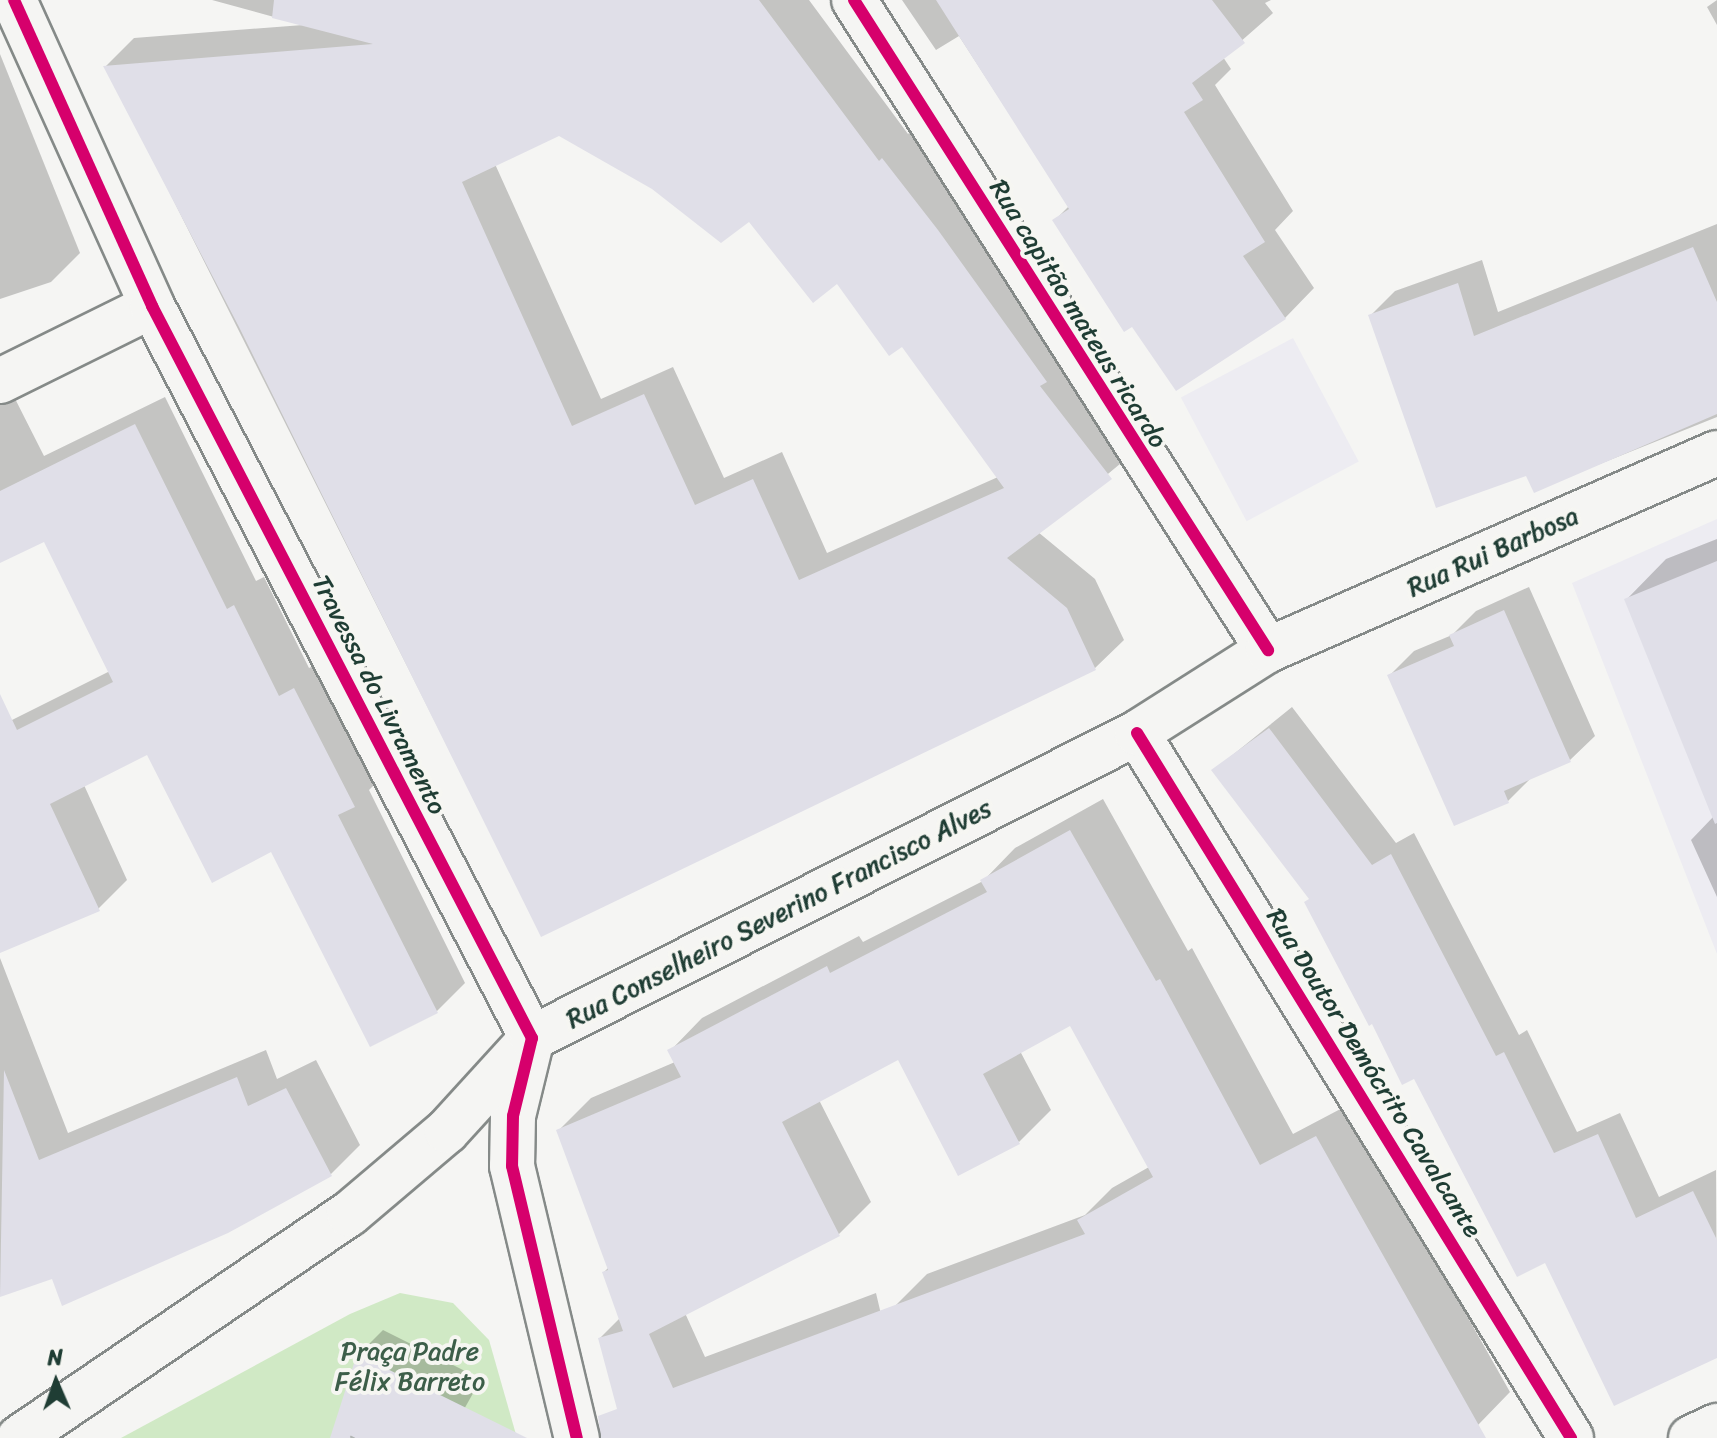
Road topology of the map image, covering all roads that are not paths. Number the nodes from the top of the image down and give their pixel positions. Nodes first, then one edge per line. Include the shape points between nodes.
1 (14, 0) edge
2 (854, 0) edge
3 (16, 40) edge
4 (152, 306) junction
5 (0, 381) edge
6 (1717, 453) edge
7 (1253, 659) junction
8 (1173, 710) joint
9 (1137, 733) junction
10 (532, 1038) junction
11 (1717, 1426) edge
12 (19, 1438) edge
13 (577, 1438) edge
14 (1571, 1438) edge
15 (1691, 1438) edge

1 - 3 street, Travessa do Livramento
2 - 7 street, Rua capitão mateus ricardo
3 - 4 street, Travessa do Livramento
4 - 5 street
4 - 10 street, Travessa do Livramento
6 - 7 street, Rua Rui Barbosa
7 - 8 street, Rua Rui Barbosa
8 - 9 street, Rua Conselheiro Severino Francisco Alves
9 - 10 street, Rua Conselheiro Severino Francisco Alves
9 - 14 street, Rua Doutor Demócrito Cavalcante
10 - 12 street, Rua Conselheiro Severino Francisco Alves via 447,1131 349,1214
10 - 13 street via 513,1116 512,1166
11 - 15 street

